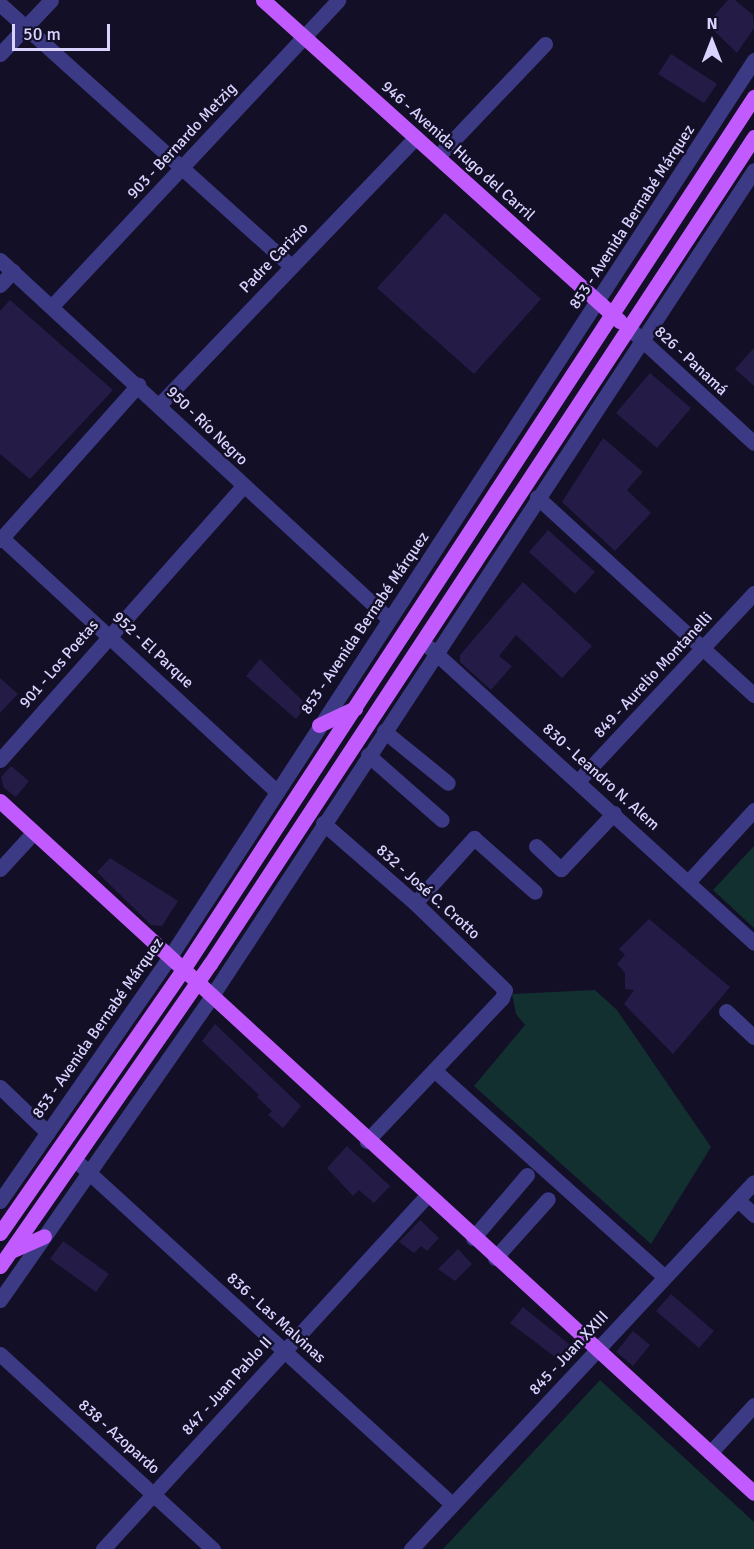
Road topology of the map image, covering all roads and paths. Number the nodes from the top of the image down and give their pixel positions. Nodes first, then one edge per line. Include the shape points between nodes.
1 (51, 0) edge
2 (263, 0) edge
3 (338, 0) edge
4 (0, 4) edge
5 (26, 27) junction
6 (304, 37) junction
7 (544, 44) dead end
8 (0, 54) edge
9 (754, 60) edge
10 (752, 103) edge
11 (416, 137) junction
12 (754, 137) edge
13 (438, 156) junction
14 (181, 167) junction
15 (754, 170) edge
16 (0, 260) edge
17 (291, 266) junction
18 (13, 271) junction
19 (0, 285) edge
20 (599, 303) junction
21 (52, 306) junction
22 (613, 315) junction
23 (630, 329) junction
24 (643, 341) junction
25 (138, 385) junction
26 (159, 405) junction
27 (754, 443) edge
28 (243, 486) junction
29 (537, 497) junction
30 (1, 539) edge
31 (754, 593) edge
32 (389, 619) junction
33 (110, 633) junction
34 (420, 642) junction
35 (703, 647) junction
36 (437, 653) junction
37 (754, 695) edge
38 (355, 708) junction
39 (319, 725) junction
40 (384, 732) junction
41 (368, 755) junction
42 (0, 760) edge
43 (578, 781) junction
44 (448, 783) dead end
45 (276, 791) junction
46 (0, 801) edge
47 (754, 810) edge
48 (614, 813) junction
49 (442, 820) dead end
50 (323, 823) junction
51 (34, 832) junction
52 (536, 846) dead end
53 (0, 869) edge
54 (688, 882) junction
55 (535, 892) dead end
56 (415, 903) junction
57 (754, 943) edge
58 (169, 958) junction
59 (182, 971) junction
60 (196, 984) junction
61 (211, 997) junction
62 (726, 1011) dead end
63 (753, 1035) edge
64 (434, 1070) junction
65 (0, 1087) edge
66 (48, 1132) junction
67 (368, 1141) junction
68 (74, 1159) junction
69 (89, 1173) junction
70 (527, 1175) dead end
71 (754, 1182) edge
72 (427, 1196) junction
73 (548, 1199) dead end
74 (738, 1200) junction
75 (0, 1201) edge
76 (754, 1215) edge
77 (0, 1233) edge
78 (44, 1236) junction
79 (473, 1238) junction
80 (11, 1251) junction
81 (495, 1258) junction
82 (0, 1266) edge
83 (665, 1277) junction
84 (0, 1300) edge
85 (284, 1349) junction
86 (596, 1350) junction
87 (0, 1354) edge
88 (754, 1405) edge
89 (710, 1453) junction
90 (154, 1493) junction
91 (754, 1493) edge
92 (452, 1504) junction
93 (103, 1549) edge
94 (213, 1549) edge
95 (411, 1549) edge

1 - 5 street
2 - 6 main road, 946 - Avenida Hugo del Carril
3 - 6 street, 903 - Bernardo Metzig
4 - 5 street
5 - 8 street
5 - 14 street
6 - 11 main road, 946 - Avenida Hugo del Carril
6 - 14 street, 903 - Bernardo Metzig
7 - 13 street
9 - 20 street, 853 - Avenida Bernabé Márquez
10 - 22 main road
11 - 13 main road, 946 - Avenida Hugo del Carril
11 - 17 street, Padre Carizio
12 - 23 main road
13 - 20 main road, 946 - Avenida Hugo del Carril
14 - 17 street
14 - 21 street, 903 - Bernardo Metzig
15 - 24 street
16 - 18 street, 950 - Río Negro
17 - 26 street, Padre Carizio
18 - 19 street
18 - 21 street, 950 - Río Negro
20 - 22 main road, 946 - Avenida Hugo del Carril
20 - 32 street, 853 - Avenida Bernabé Márquez
21 - 25 street, 950 - Río Negro
22 - 23 main road, 946 - Avenida Hugo del Carril
22 - 38 main road
23 - 24 street, 826 - Panamá
23 - 34 main road
24 - 27 street, 826 - Panamá
24 - 29 street
25 - 26 street, 950 - Río Negro
25 - 30 street
26 - 28 street, 950 - Río Negro
28 - 32 street, 950 - Río Negro
28 - 33 street, 901 - Los Poetas
29 - 35 street
29 - 36 street
30 - 33 street, 952 - El Parque
31 - 35 street, 849 - Aurelio Montanelli
32 - 39 street, 853 - Avenida Bernabé Márquez
33 - 42 street, 901 - Los Poetas
33 - 45 street, 952 - El Parque
34 - 36 street, 830 - Leandro N. Alem
34 - 60 main road
35 - 37 street
35 - 43 street, 849 - Aurelio Montanelli
36 - 40 street
36 - 43 street, 830 - Leandro N. Alem
38 - 39 main road
38 - 59 main road
39 - 45 street, 853 - Avenida Bernabé Márquez
40 - 41 street
40 - 44 street
41 - 49 street
41 - 50 street
43 - 48 street, 830 - Leandro N. Alem
45 - 58 street, 853 - Avenida Bernabé Márquez
46 - 51 main road
47 - 54 street
48 - 52 street via 561,869
48 - 54 street, 830 - Leandro N. Alem
50 - 56 street, 832 - José C. Crotto
50 - 61 street
51 - 53 street
51 - 58 main road
54 - 57 street, 830 - Leandro N. Alem
55 - 56 street via 474,838
56 - 64 street, 832 - José C. Crotto via 505,990 502,998
58 - 59 main road
58 - 66 street, 853 - Avenida Bernabé Márquez
59 - 60 main road
59 - 77 main road
60 - 61 main road
60 - 68 main road
61 - 67 main road
61 - 69 street
62 - 63 street
64 - 67 street
64 - 83 street
65 - 66 street
66 - 75 street, 853 - Avenida Bernabé Márquez
67 - 72 main road
68 - 69 street, 836 - Las Malvinas
68 - 80 main road
69 - 78 street
69 - 85 street, 836 - Las Malvinas
70 - 79 street
71 - 74 street, 845 - Juan XXIII
72 - 79 main road
72 - 85 street, 847 - Juan Pablo II
73 - 81 street
74 - 76 street
74 - 83 street, 845 - Juan XXIII
78 - 80 main road
78 - 84 street
79 - 81 main road
80 - 82 main road
81 - 86 main road
83 - 86 street, 845 - Juan XXIII
85 - 90 street, 847 - Juan Pablo II
85 - 92 street, 836 - Las Malvinas
86 - 89 main road
86 - 92 street, 845 - Juan XXIII
87 - 90 street, 838 - Azopardo
88 - 89 street
89 - 91 main road
90 - 93 street, 847 - Juan Pablo II
90 - 94 street, 838 - Azopardo
92 - 95 street, 845 - Juan XXIII

